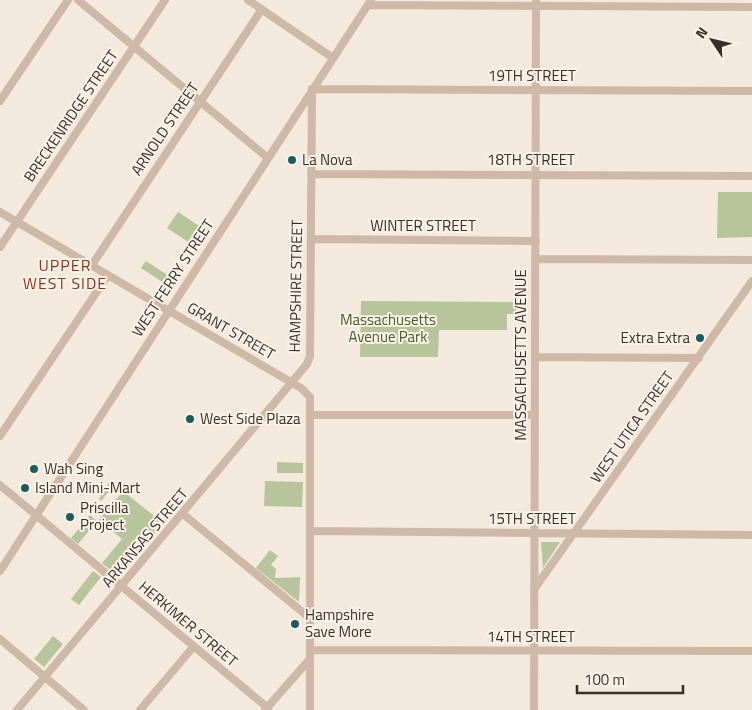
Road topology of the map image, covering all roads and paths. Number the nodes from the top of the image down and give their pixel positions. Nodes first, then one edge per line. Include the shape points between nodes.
1 (68, 0) edge
2 (78, 0) edge
3 (165, 0) edge
4 (248, 0) edge
5 (369, 2) edge
6 (536, 3) edge
7 (752, 7) edge
8 (262, 9) junction
9 (134, 46) junction
10 (333, 58) junction
11 (312, 89) junction
12 (536, 90) junction
13 (752, 90) edge
14 (0, 101) edge
15 (200, 102) junction
16 (268, 158) junction
17 (311, 174) junction
18 (536, 174) junction
19 (752, 176) edge
20 (0, 212) edge
21 (17, 222) junction
22 (311, 239) junction
23 (536, 240) junction
24 (0, 247) edge
25 (536, 259) junction
26 (752, 260) edge
27 (92, 265) junction
28 (108, 275) junction
29 (752, 281) edge
30 (169, 310) junction
31 (535, 357) junction
32 (699, 358) junction
33 (293, 383) junction
34 (312, 415) junction
35 (535, 415) junction
36 (0, 436) edge
37 (0, 485) edge
38 (183, 514) junction
39 (36, 516) junction
40 (311, 531) junction
41 (574, 533) junction
42 (535, 534) junction
43 (752, 534) edge
44 (0, 571) edge
45 (122, 587) junction
46 (534, 588) junction
47 (311, 619) junction
48 (0, 639) edge
49 (194, 646) junction
50 (534, 650) junction
51 (752, 652) edge
52 (310, 654) junction
53 (46, 677) junction
54 (266, 709) edge
55 (18, 710) edge
56 (84, 710) edge
57 (140, 710) edge
58 (310, 710) edge
59 (534, 710) edge

1 - 14 street
2 - 9 street
3 - 9 street, BRECKENRIDGE STREET
4 - 8 street
5 - 6 street
5 - 10 street, WEST FERRY STREET
6 - 7 street
6 - 12 street, MASSACHUSETTS AVENUE
8 - 10 street
8 - 15 street, ARNOLD STREET
9 - 15 street
9 - 21 street, BRECKENRIDGE STREET
10 - 11 street, WEST FERRY STREET
11 - 12 street, 19TH STREET
11 - 16 street, WEST FERRY STREET
11 - 17 street, HAMPSHIRE STREET
12 - 13 street, 19TH STREET
12 - 18 street, MASSACHUSETTS AVENUE
15 - 16 street
15 - 27 street, ARNOLD STREET
16 - 30 street, WEST FERRY STREET
17 - 18 street, 18TH STREET
17 - 22 street, HAMPSHIRE STREET
18 - 19 street, 18TH STREET
18 - 23 street, MASSACHUSETTS AVENUE
20 - 21 street, GRANT STREET
21 - 24 street, BRECKENRIDGE STREET
21 - 27 street, GRANT STREET
22 - 23 street, WINTER STREET
22 - 33 street, HAMPSHIRE STREET via 310,356
23 - 25 street, MASSACHUSETTS AVENUE
25 - 26 street
25 - 31 street, MASSACHUSETTS AVENUE
27 - 28 street, GRANT STREET
28 - 30 street, GRANT STREET
28 - 36 street
29 - 32 street, WEST UTICA STREET
30 - 33 street, GRANT STREET
30 - 39 street, WEST FERRY STREET
31 - 32 street
31 - 35 street, MASSACHUSETTS AVENUE
32 - 41 street, WEST UTICA STREET
33 - 34 street via 310,397
33 - 38 street, ARKANSAS STREET
34 - 35 street
34 - 40 street
35 - 42 street, MASSACHUSETTS AVENUE
37 - 39 street, HERKIMER STREET
38 - 45 street, ARKANSAS STREET
38 - 47 street
39 - 44 street, WEST FERRY STREET
39 - 45 street, HERKIMER STREET
40 - 42 street, 15TH STREET
40 - 47 street
41 - 42 street, 15TH STREET
41 - 43 street, 15TH STREET
41 - 46 street, WEST UTICA STREET
42 - 46 street, MASSACHUSETTS AVENUE
45 - 49 street, HERKIMER STREET
45 - 53 street, ARKANSAS STREET
46 - 50 street, MASSACHUSETTS AVENUE
47 - 52 street
48 - 53 street
49 - 54 street, HERKIMER STREET
49 - 57 street
50 - 51 street, 14TH STREET
50 - 52 street, 14TH STREET
50 - 59 street, MASSACHUSETTS AVENUE
52 - 54 street
52 - 58 street
53 - 55 street, ARKANSAS STREET
53 - 56 street

